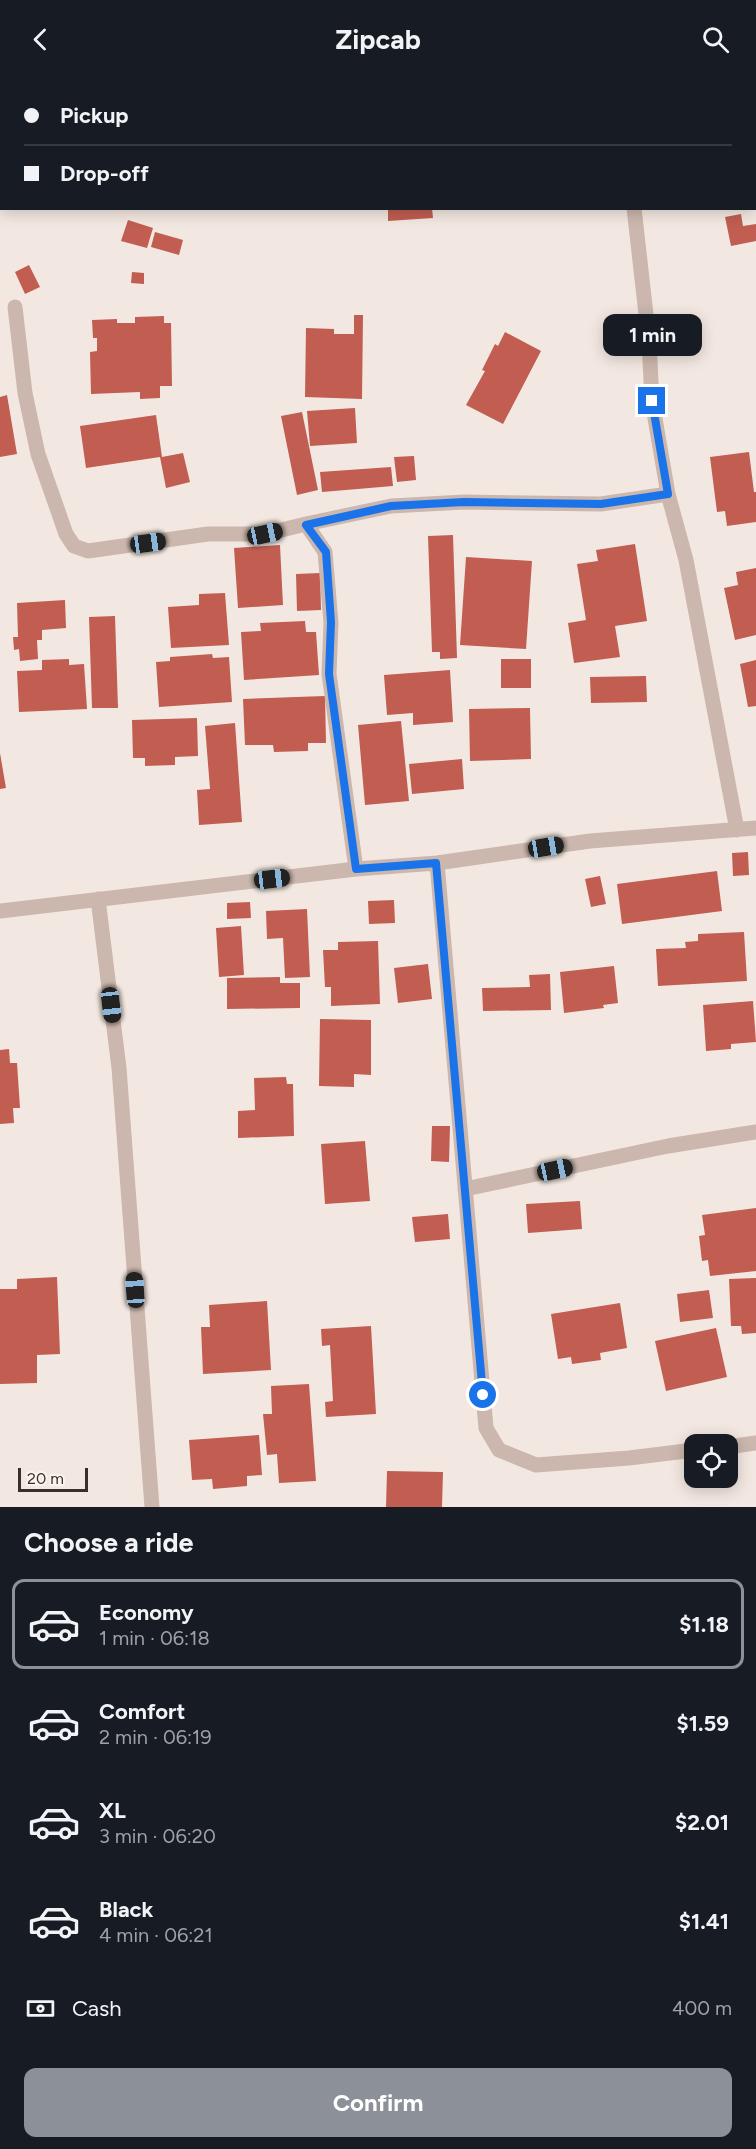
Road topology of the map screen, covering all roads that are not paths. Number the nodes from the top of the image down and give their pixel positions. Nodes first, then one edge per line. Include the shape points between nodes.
1 (634, 210) edge
2 (15, 307) dead end
3 (668, 494) junction
4 (306, 525) junction
5 (756, 828) edge
6 (737, 830) junction
7 (436, 863) junction
8 (356, 869) junction
9 (98, 899) junction
10 (0, 910) edge
11 (756, 1132) edge
12 (465, 1189) junction
13 (756, 1443) edge
14 (738, 1446) edge
15 (684, 1451) edge
16 (152, 1507) edge

1 - 3 street via 652,401
2 - 4 street via 25,393 38,453 66,534 74,546 88,551 208,534 265,534
3 - 4 street via 601,504 464,502 391,506
3 - 6 street via 686,560
4 - 8 street via 326,552 331,622 329,674
5 - 6 street
6 - 7 street via 590,841
7 - 8 street
7 - 12 street
8 - 9 street
9 - 10 street
9 - 16 street via 119,1068
11 - 12 street via 668,1146
12 - 15 street via 486,1428 499,1450 536,1465
13 - 14 street

